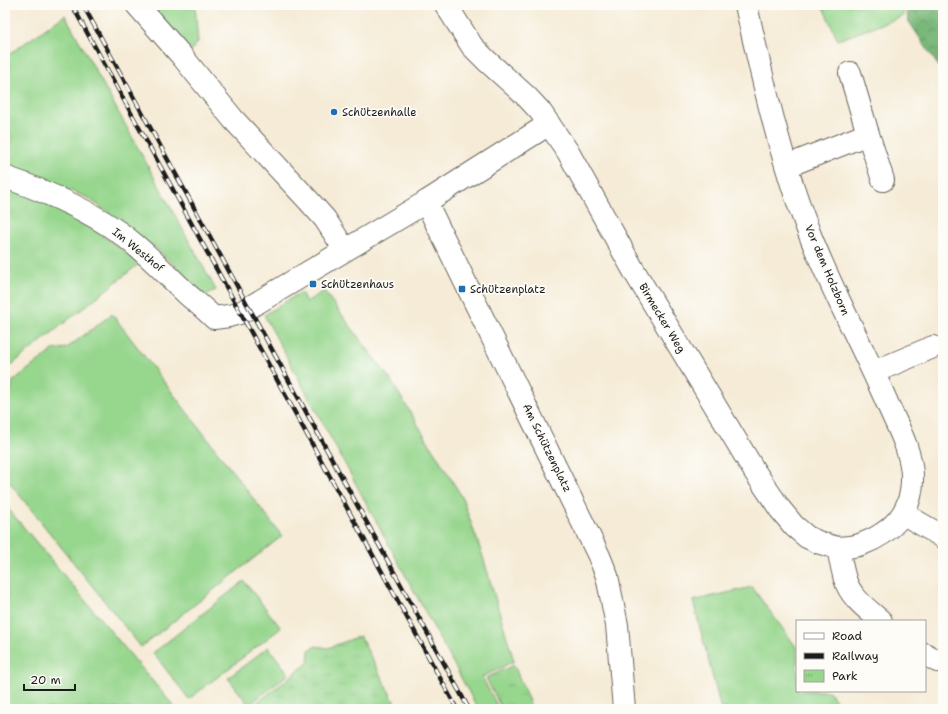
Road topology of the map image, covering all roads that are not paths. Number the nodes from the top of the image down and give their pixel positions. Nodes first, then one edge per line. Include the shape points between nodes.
1 (138, 5) edge
2 (446, 5) edge
3 (746, 5) edge
4 (850, 73) dead end
5 (549, 124) junction
6 (868, 134) junction
7 (787, 166) junction
8 (5, 177) edge
9 (883, 180) dead end
10 (426, 202) junction
11 (345, 250) junction
12 (933, 347) dead end
13 (874, 372) junction
14 (904, 514) junction
15 (943, 538) edge
16 (838, 548) junction
17 (880, 620) edge
18 (926, 655) edge
19 (943, 662) edge
20 (624, 709) edge

1 - 11 street via 233,119 309,201
2 - 5 street, Birmecker Weg via 472,46 540,110
3 - 7 street, Vor dem Holzborn via 764,86
4 - 6 street
5 - 10 street
5 - 16 street, Birmecker Weg via 568,152 678,345 780,509 807,537
6 - 7 street
6 - 9 street
7 - 13 street, Vor dem Holzborn via 810,234 830,282
8 - 11 street, Im Westhof via 53,196 119,232 160,266 214,318 240,313
10 - 11 street
10 - 20 street, Am Schützenplatz via 607,576 617,625
12 - 13 street
13 - 14 street, Vor dem Holzborn via 901,435 911,467 911,490
14 - 15 street
14 - 16 street, Vor dem Holzborn via 891,527 862,545
16 - 17 street via 845,579 852,595
18 - 19 street

